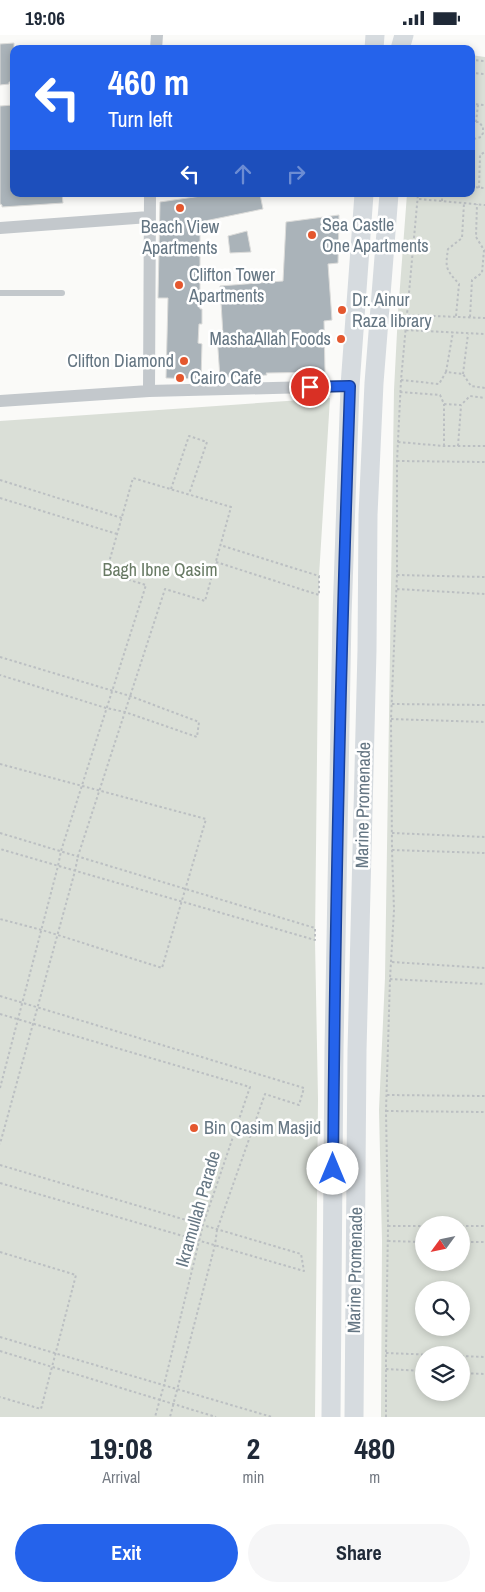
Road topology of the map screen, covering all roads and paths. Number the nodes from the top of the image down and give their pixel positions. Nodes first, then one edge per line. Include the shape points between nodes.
1 (478, 105) dead end
2 (476, 122) joint
3 (484, 131) edge
4 (475, 138) edge
5 (485, 152) edge
6 (475, 154) edge
7 (480, 155) junction
8 (475, 188) edge
9 (479, 188) junction
10 (485, 188) edge
11 (150, 197) edge
12 (364, 197) edge
13 (388, 197) edge
14 (418, 197) edge
15 (442, 197) edge
16 (419, 199) dead end
17 (442, 201) junction
18 (464, 203) junction
19 (478, 204) junction
20 (485, 205) edge
21 (149, 217) junction
22 (0, 228) edge
23 (0, 293) edge
24 (62, 293) dead end
25 (408, 315) junction
26 (456, 317) junction
27 (470, 317) junction
28 (485, 318) edge
29 (406, 330) junction
30 (453, 332) junction
31 (468, 333) junction
32 (485, 334) edge
33 (446, 372) junction
34 (463, 374) junction
35 (401, 379) junction
36 (350, 386) junction
37 (485, 388) edge
38 (149, 391) junction
39 (400, 392) junction
40 (485, 398) edge
41 (0, 401) edge
42 (444, 404) junction
43 (462, 405) junction
44 (398, 442) junction
45 (444, 446) junction
46 (458, 446) junction
47 (485, 446) edge
48 (397, 461) junction
49 (485, 462) edge
50 (0, 480) edge
51 (171, 489) junction
52 (189, 495) junction
53 (0, 498) edge
54 (122, 518) junction
55 (117, 534) junction
56 (220, 545) junction
57 (216, 562) junction
58 (397, 575) junction
59 (485, 577) edge
60 (397, 589) dead end
61 (485, 594) edge
62 (0, 657) edge
63 (0, 675) edge
64 (112, 691) junction
65 (130, 696) junction
66 (392, 704) junction
67 (485, 705) edge
68 (106, 708) junction
69 (125, 712) junction
70 (391, 719) junction
71 (485, 722) edge
72 (0, 764) edge
73 (82, 786) junction
74 (100, 790) junction
75 (0, 833) edge
76 (392, 833) junction
77 (485, 837) edge
78 (0, 849) edge
79 (392, 850) junction
80 (61, 851) junction
81 (485, 853) edge
82 (78, 856) junction
83 (58, 866) junction
84 (75, 871) junction
85 (186, 889) junction
86 (181, 901) junction
87 (0, 919) edge
88 (42, 930) junction
89 (58, 936) junction
90 (392, 962) junction
91 (485, 968) edge
92 (390, 979) junction
93 (485, 984) edge
94 (0, 996) edge
95 (22, 1002) junction
96 (38, 1008) junction
97 (0, 1014) edge
98 (18, 1019) junction
99 (34, 1023) junction
100 (334, 1049) junction
101 (357, 1051) junction
102 (0, 1088) edge
103 (387, 1095) junction
104 (485, 1096) edge
105 (386, 1111) junction
106 (334, 1112) junction
107 (485, 1113) edge
108 (357, 1114) junction
109 (0, 1145) edge
110 (0, 1165) edge
111 (0, 1183) edge
112 (203, 1225) junction
113 (388, 1226) junction
114 (415, 1226) edge
115 (470, 1226) edge
116 (485, 1226) edge
117 (217, 1229) junction
118 (200, 1241) junction
119 (388, 1241) junction
120 (415, 1242) edge
121 (470, 1242) edge
122 (485, 1242) edge
123 (215, 1245) junction
124 (0, 1252) edge
125 (0, 1337) edge
126 (0, 1351) edge
127 (56, 1353) junction
128 (386, 1353) junction
129 (415, 1354) edge
130 (470, 1356) edge
131 (485, 1357) edge
132 (52, 1367) junction
133 (386, 1369) junction
134 (415, 1371) edge
135 (470, 1373) edge
136 (485, 1374) edge
137 (164, 1385) junction
138 (177, 1389) junction
139 (0, 1397) edge
140 (160, 1400) junction
141 (174, 1404) junction
142 (155, 1417) edge
143 (170, 1417) edge
144 (216, 1417) edge
145 (272, 1417) edge
146 (331, 1417) edge
147 (354, 1417) edge
148 (386, 1417) edge

1 - 2 path
2 - 3 path via 484,127
3 - 4 path via 481,137
5 - 7 path
6 - 7 path
7 - 9 path
8 - 9 path
9 - 10 path
11 - 21 street
12 - 36 main road, Marine Promenade
13 - 101 main road, Marine Promenade via 368,515
14 - 25 path
15 - 17 path
16 - 17 path
17 - 18 path
18 - 19 path
18 - 26 path via 462,238 448,249 447,259 447,270 459,284
19 - 20 path
19 - 27 path via 476,237 484,250 482,273 472,280
21 - 22 street
21 - 38 street
23 - 24 lane
25 - 26 path
25 - 29 path
26 - 27 path
27 - 28 path
29 - 30 path
29 - 35 path
30 - 31 path
30 - 33 path
31 - 32 path
31 - 34 path
33 - 34 path
33 - 35 path via 439,384
34 - 37 path via 471,387
35 - 39 path
36 - 38 street
36 - 100 main road, Marine Promenade
38 - 41 street
39 - 42 path via 440,395
39 - 44 path
40 - 43 path via 470,396
42 - 43 path
42 - 45 path
43 - 46 path
44 - 45 path
44 - 48 path
45 - 46 path
46 - 47 path
48 - 49 path
48 - 58 path
50 - 54 path
51 - 52 path
51 - 52 path via 189,436 207,442
51 - 54 path via 133,478
52 - 56 path via 231,507
53 - 55 path
54 - 55 path
55 - 64 path via 106,573 146,585
56 - 57 path
56 - 57 path via 320,576 319,595
57 - 65 path via 205,601 165,589
58 - 59 path
58 - 66 path
60 - 61 path
62 - 64 path
63 - 68 path
64 - 65 path
64 - 68 path
65 - 69 path
65 - 69 path via 199,722 197,737
66 - 67 path
66 - 70 path
68 - 69 path
68 - 73 path
69 - 74 path
70 - 71 path
70 - 76 path
72 - 73 path
73 - 74 path
73 - 80 path
74 - 82 path
74 - 85 path via 206,819
75 - 80 path
76 - 77 path
76 - 79 path
78 - 83 path
79 - 81 path
79 - 90 path
80 - 82 path
80 - 83 path
82 - 84 path
82 - 85 path
83 - 84 path
83 - 88 path
84 - 86 path
84 - 89 path
85 - 86 path
85 - 86 path via 315,928 315,940
86 - 89 path via 162,968
87 - 88 path
88 - 89 path
88 - 95 path
89 - 96 path
90 - 91 path
90 - 92 path
92 - 93 path
92 - 103 path
94 - 95 path
95 - 96 path
95 - 98 path
96 - 99 path
96 - 117 path via 304,1088 299,1105 265,1094
97 - 98 path, Ikramullah Parade
98 - 99 path, Ikramullah Parade
98 - 102 path
99 - 109 path
99 - 112 path, Ikramullah Parade via 250,1087
100 - 101 main road via 344,1057
100 - 106 main road, Marine Promenade
101 - 108 main road, Marine Promenade
103 - 104 path
103 - 105 path
105 - 107 path
105 - 113 path
106 - 108 main road via 349,1107
106 - 146 main road, Marine Promenade
108 - 147 main road, Marine Promenade
110 - 112 path
111 - 118 path
112 - 117 path
112 - 118 path, Ikramullah Parade
113 - 114 path
113 - 119 path
115 - 116 path
117 - 123 path
117 - 123 path via 302,1254 304,1271
118 - 123 path
118 - 137 path, Ikramullah Parade
119 - 120 path
119 - 128 path
121 - 122 path
123 - 138 path
124 - 127 path via 76,1275
125 - 127 path
126 - 132 path
127 - 132 path
127 - 137 path
128 - 129 path
128 - 133 path
130 - 131 path
132 - 139 path via 41,1409
132 - 140 path
133 - 134 path
133 - 148 path
135 - 136 path
137 - 138 path
137 - 140 path, Ikramullah Parade
138 - 141 path
138 - 145 path
140 - 141 path
140 - 142 path, Ikramullah Parade
141 - 143 path
141 - 144 path

